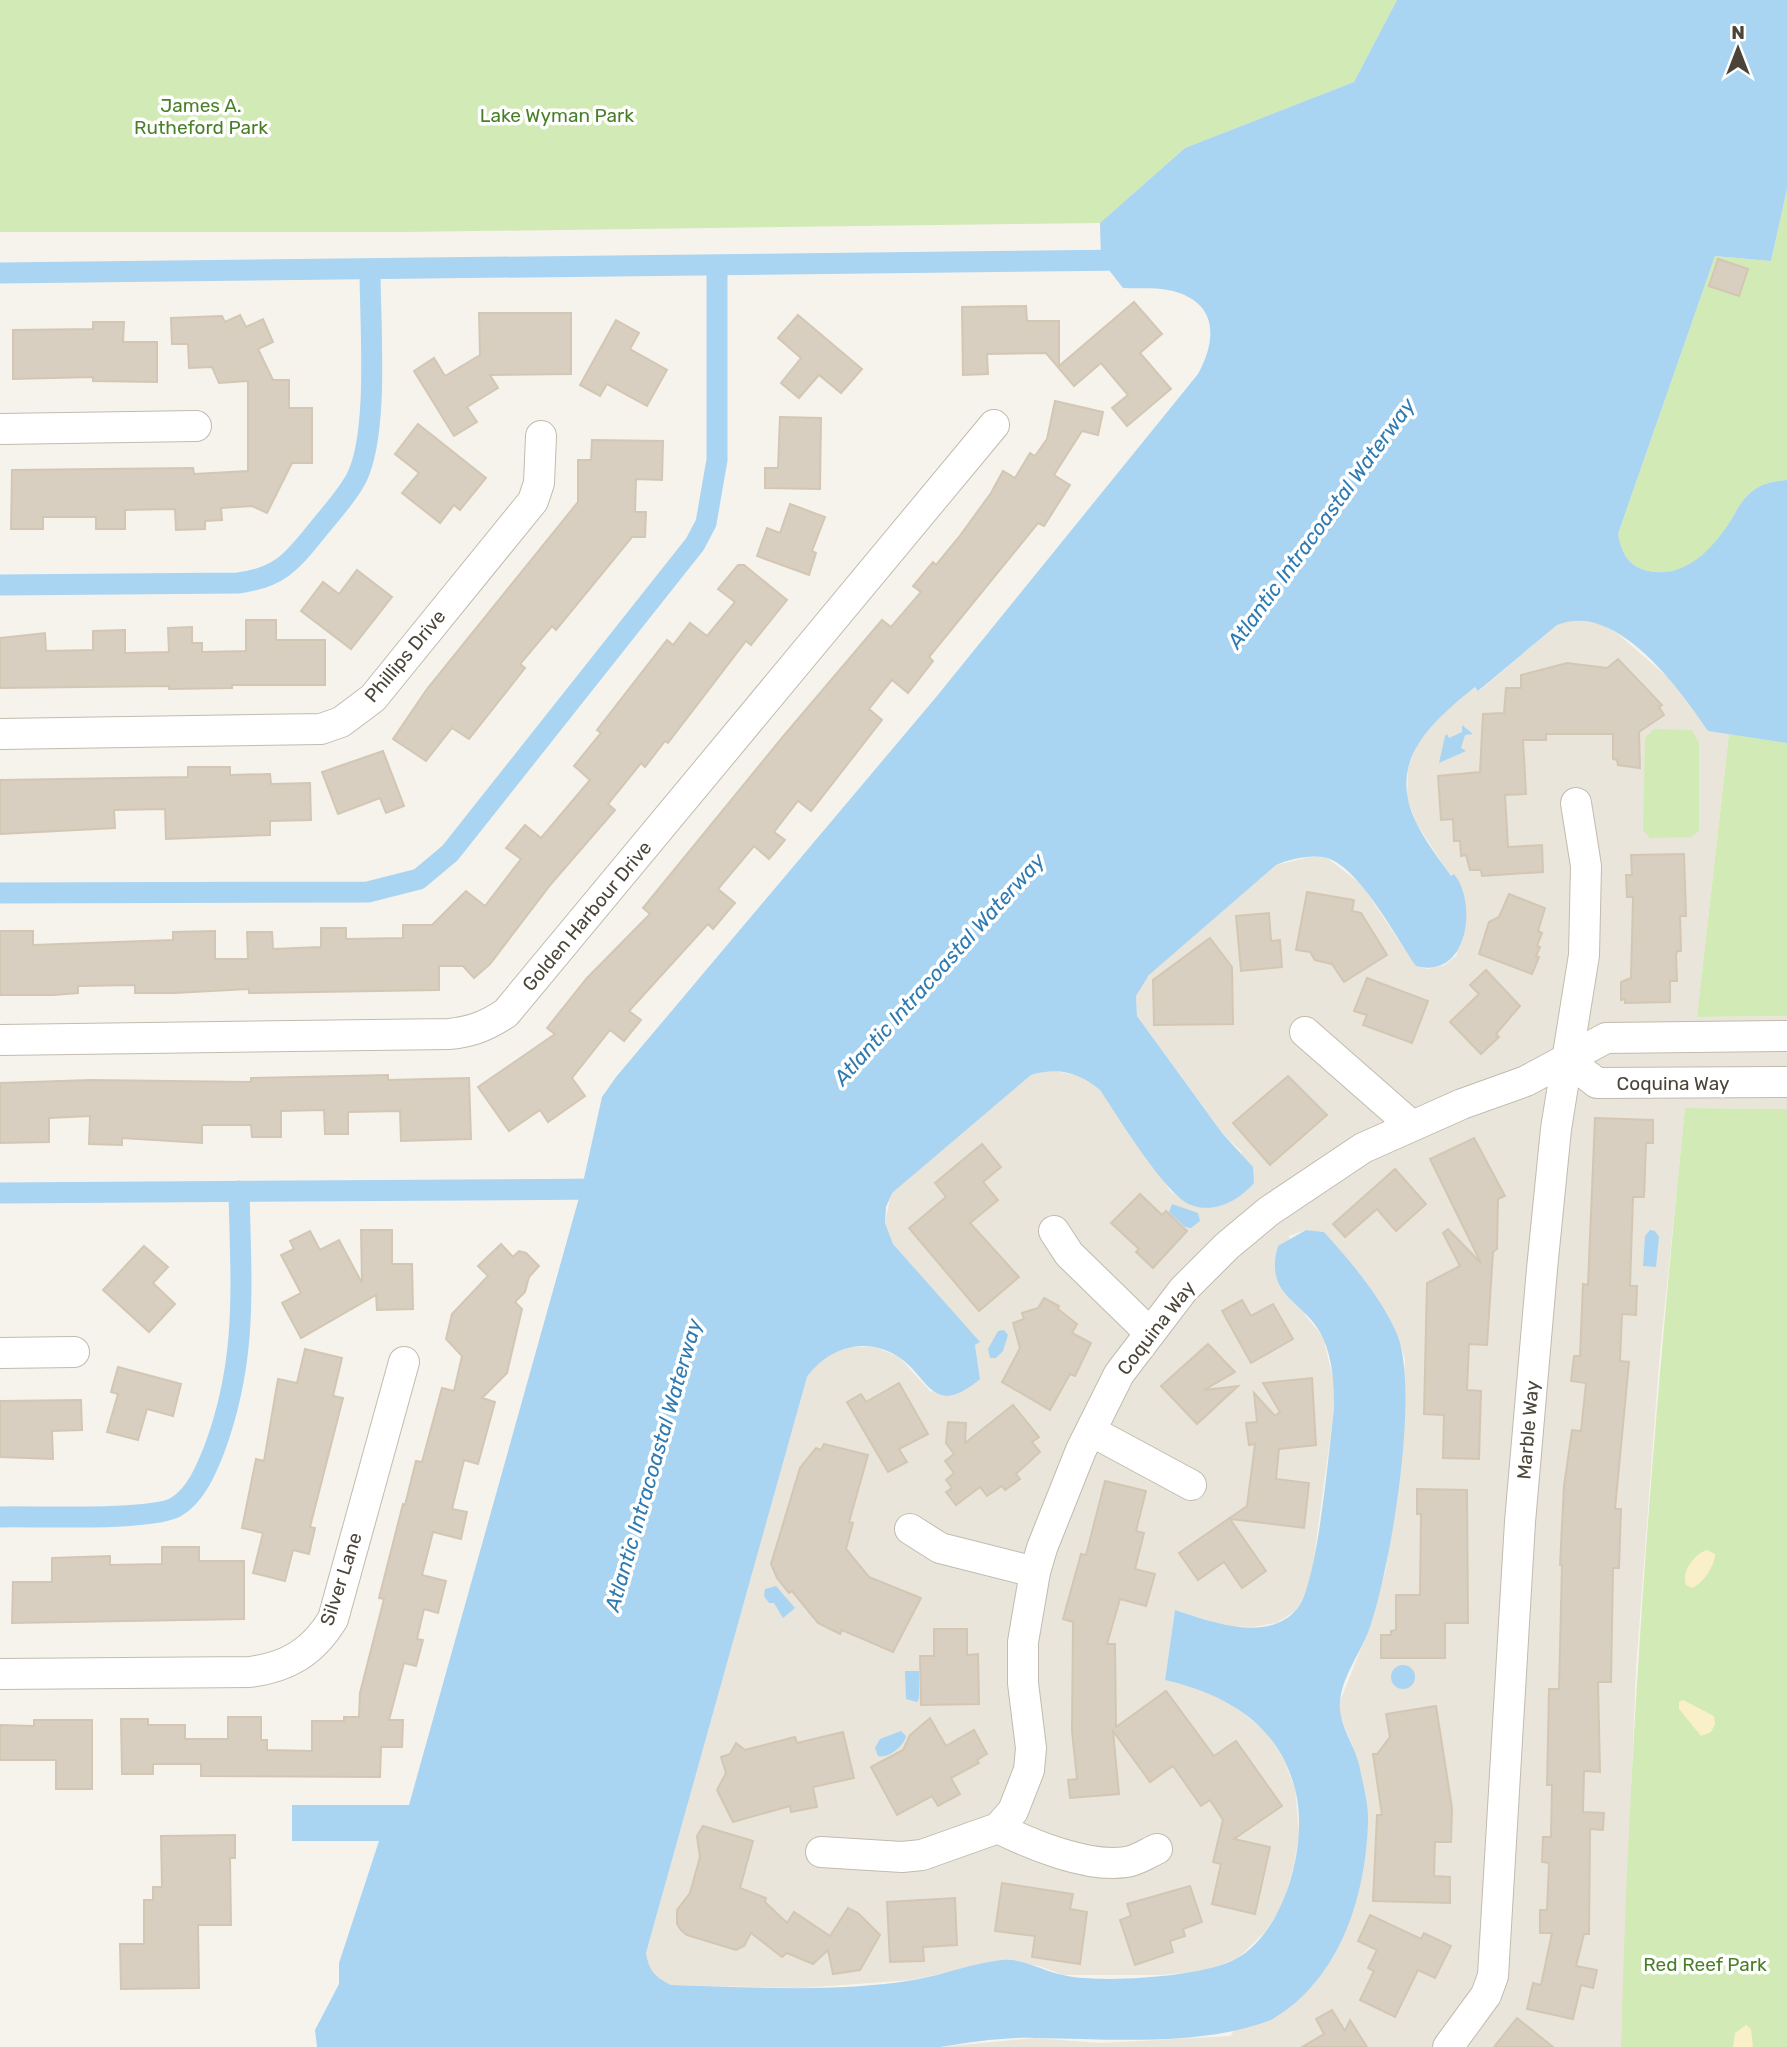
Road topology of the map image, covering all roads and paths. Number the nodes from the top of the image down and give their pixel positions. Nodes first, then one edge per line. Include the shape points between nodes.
1 (994, 425) dead end
2 (196, 426) dead end
3 (0, 429) edge
4 (541, 436) dead end
5 (0, 734) edge
6 (1576, 803) dead end
7 (1305, 1032) dead end
8 (1787, 1036) edge
9 (1718, 1037) junction
10 (0, 1040) edge
11 (1567, 1060) junction
12 (1717, 1082) junction
13 (1787, 1082) edge
14 (1411, 1125) junction
15 (1054, 1231) dead end
16 (1150, 1333) junction
17 (74, 1352) dead end
18 (0, 1353) edge
19 (404, 1362) dead end
20 (1091, 1431) junction
21 (1191, 1485) dead end
22 (910, 1529) dead end
23 (1035, 1572) junction
24 (0, 1674) edge
25 (998, 1828) junction
26 (1157, 1849) dead end
27 (821, 1852) dead end
28 (1448, 2047) edge

1 - 10 street, Golden Harbour Drive via 506,1013 489,1025 449,1034
2 - 3 street
4 - 5 street, Phillips Drive via 539,483 533,501 373,698 341,722 321,729
6 - 11 street, Marble Way via 1586,866 1587,911
7 - 14 street
8 - 9 street, Coquina Way
9 - 11 street, Coquina Way via 1606,1038
9 - 12 street
11 - 12 street, Coquina Way via 1597,1083
11 - 14 street, Coquina Way via 1526,1081
11 - 28 street, Marble Way via 1543,1256 1520,1522 1493,1976 1486,1995
12 - 13 street, Coquina Way
14 - 16 street, Coquina Way via 1330,1168 1269,1211 1183,1290
15 - 16 street via 1069,1254
16 - 20 street, Coquina Way via 1119,1374
17 - 18 street
19 - 24 street, Silver Lane via 332,1619 307,1651 290,1663 250,1672
20 - 21 street
20 - 23 street, Coquina Way via 1056,1508
22 - 23 street via 940,1548
23 - 25 street, Coquina Way via 1024,1642 1030,1770 1013,1811
25 - 26 street via 1039,1846 1093,1860 1127,1862
25 - 27 street via 941,1850 902,1857

